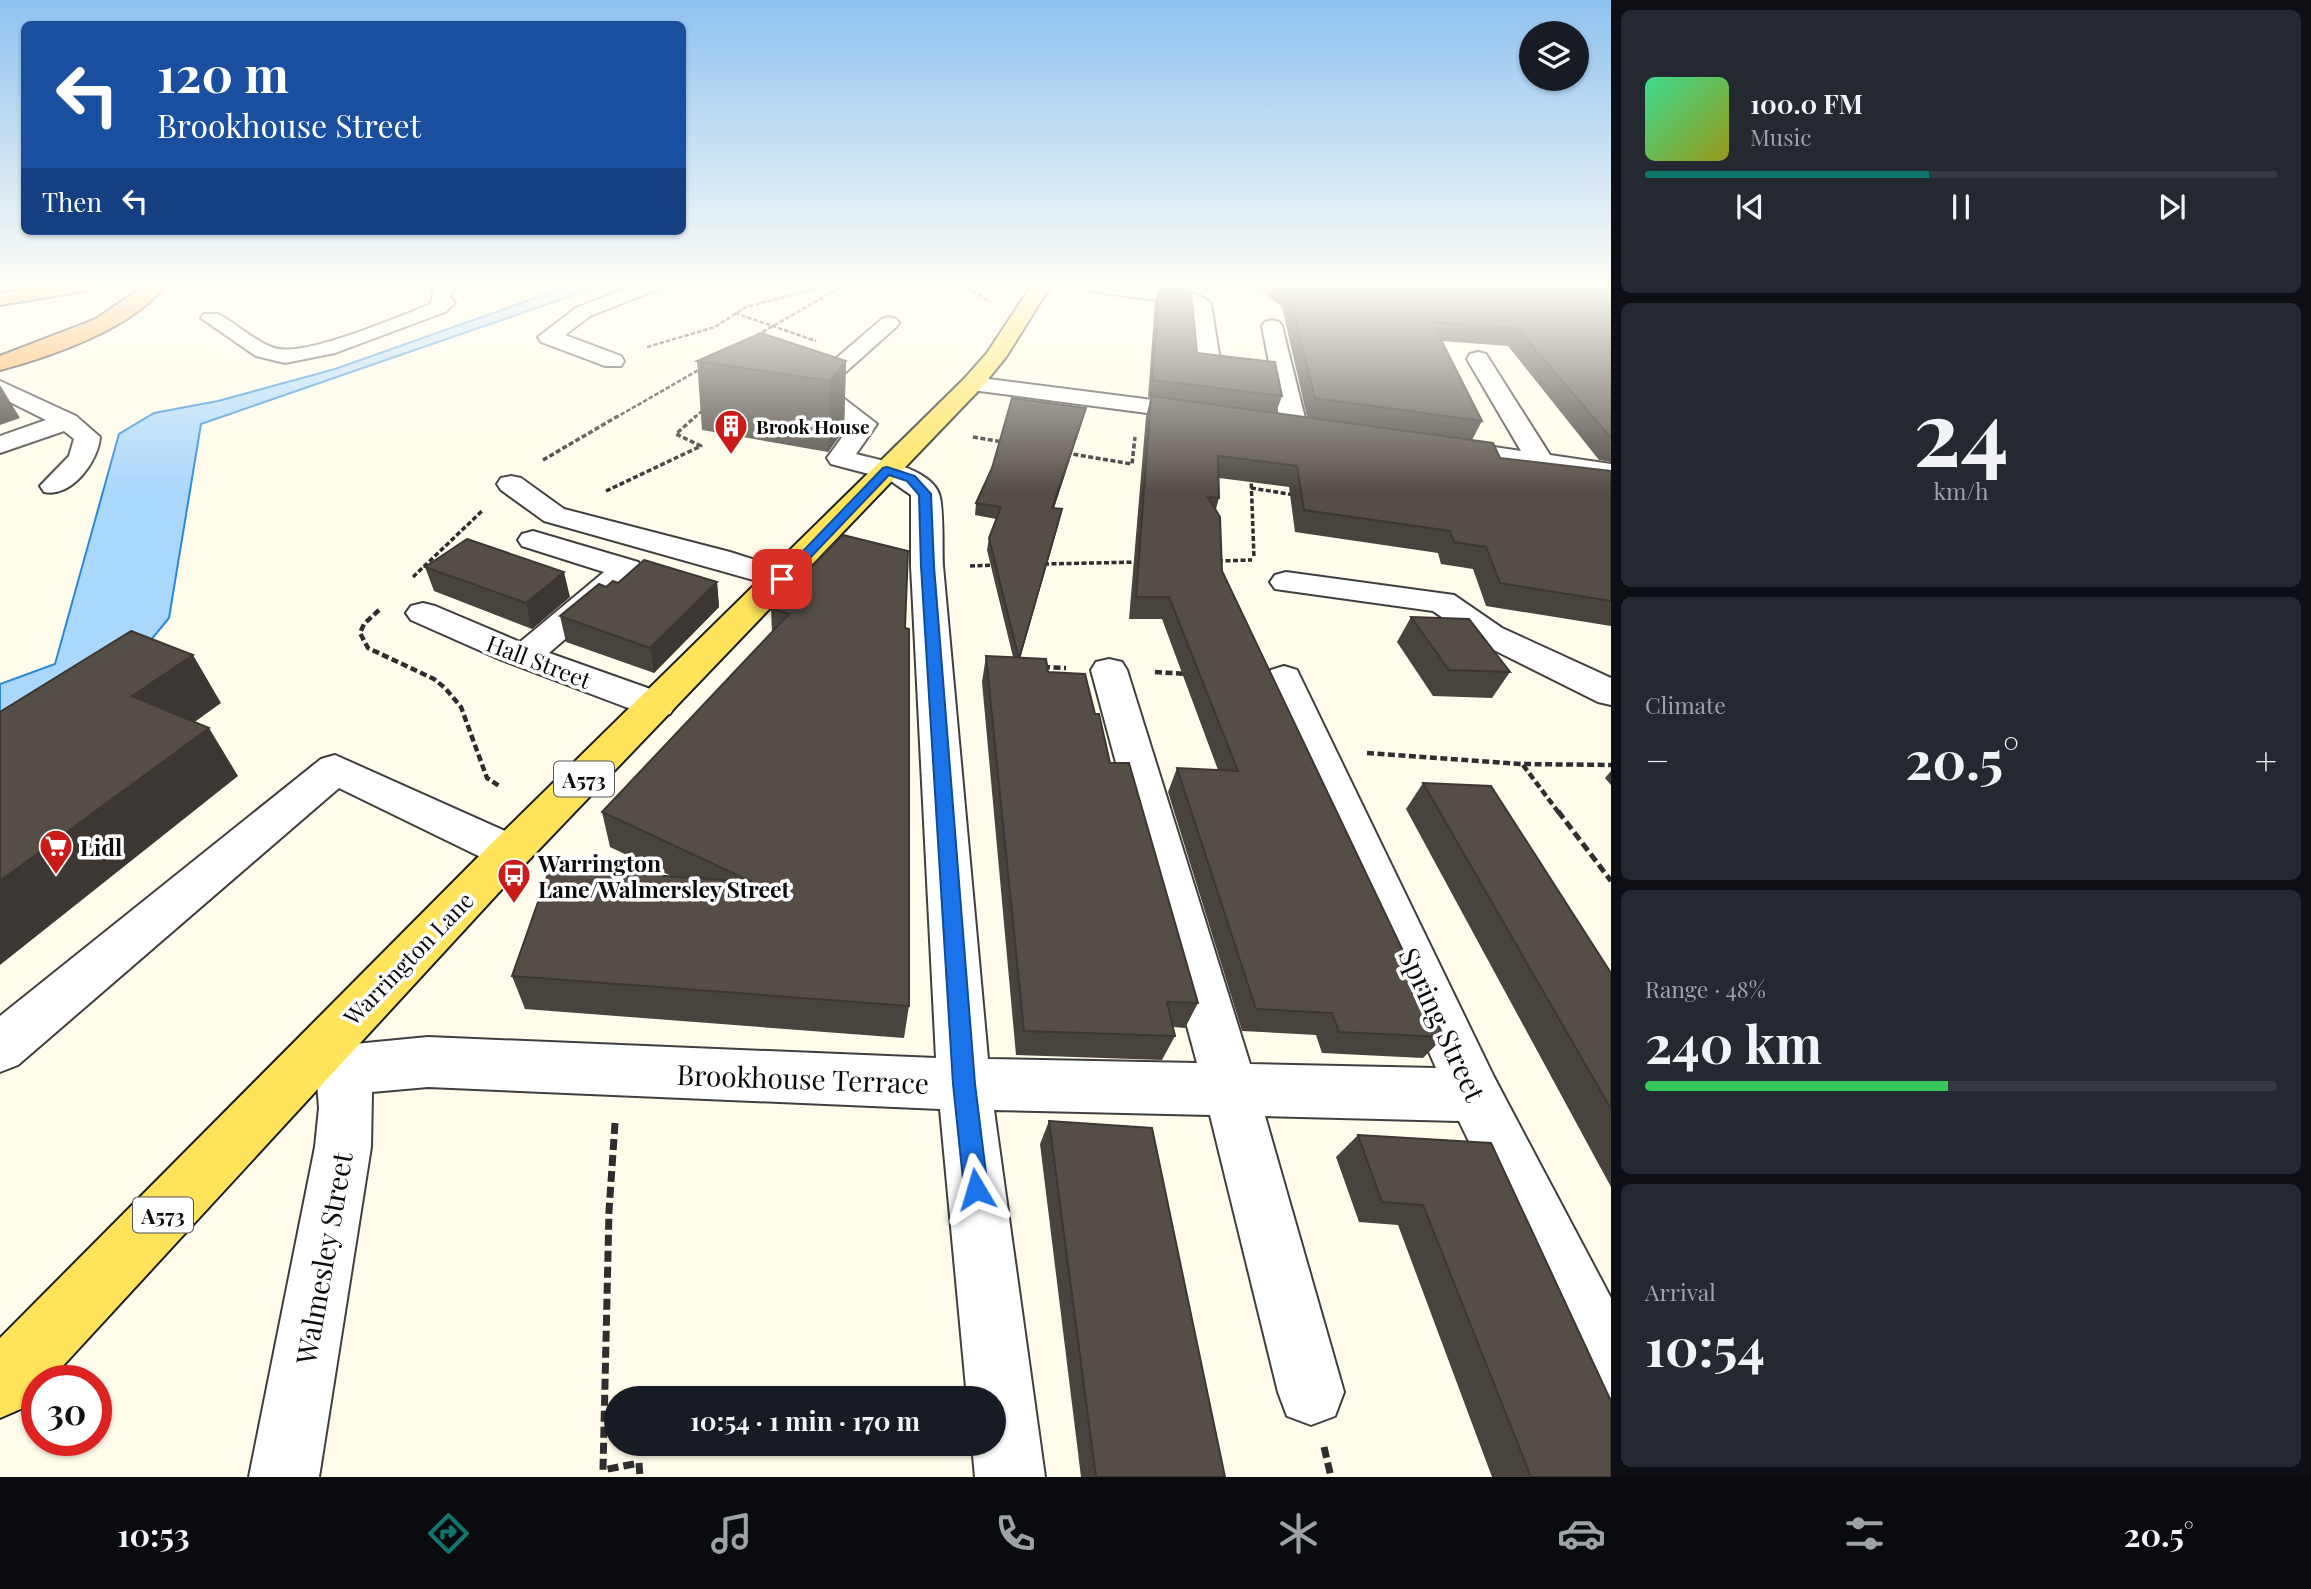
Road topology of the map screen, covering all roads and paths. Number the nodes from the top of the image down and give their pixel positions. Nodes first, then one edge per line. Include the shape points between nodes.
1 (23, 354) edge
2 (269, 354) edge
3 (307, 354) edge
4 (594, 354) edge
5 (626, 354) edge
6 (853, 354) edge
7 (997, 354) edge
8 (1278, 354) edge
9 (1478, 359) dead end
10 (610, 360) joint
11 (0, 363) edge
12 (971, 384) junction
13 (0, 388) edge
14 (1139, 405) junction
15 (706, 408) dead end
16 (1221, 416) edge
17 (1249, 419) joint
18 (67, 421) junction
19 (1294, 426) junction
20 (1320, 430) edge
21 (963, 436) dead end
22 (1015, 444) edge
23 (0, 445) edge
24 (1423, 445) edge
25 (1054, 451) edge
26 (1541, 463) junction
27 (887, 471) junction
28 (1611, 472) edge
29 (511, 484) dead end
30 (54, 486) dead end
31 (1251, 488) junction
32 (1305, 496) edge
33 (554, 515) junction
34 (533, 540) dead end
35 (1213, 561) edge
36 (1145, 562) edge
37 (1036, 564) edge
38 (1009, 565) edge
39 (927, 566) junction
40 (782, 579) junction
41 (1286, 582) dead end
42 (423, 613) dead end
43 (524, 656) junction
44 (1109, 670) dead end
45 (1284, 678) dead end
46 (1611, 693) edge
47 (657, 705) junction
48 (1316, 750) junction
49 (1522, 764) junction
50 (1611, 765) edge
51 (510, 852) junction
52 (1611, 881) edge
53 (0, 1048) edge
54 (333, 1057) junction
55 (617, 1070) junction
56 (964, 1084) junction
57 (1231, 1090) junction
58 (1475, 1095) junction
59 (1611, 1365) edge
60 (0, 1385) edge
61 (1311, 1392) dead end
62 (284, 1477) edge
63 (640, 1477) edge
64 (1010, 1477) edge

1 - 11 highway
2 - 3 street via 287,358
4 - 10 street
5 - 10 path
6 - 27 street via 816,386 823,398 865,424 840,458
7 - 12 main road, Warrington Lane / A573
8 - 19 street
9 - 26 street
12 - 14 street
12 - 27 main road, Warrington Lane / A573
13 - 18 street
14 - 16 street
14 - 25 path via 1132,464
15 - 33 path via 676,434 701,446
17 - 19 street
17 - 31 path
18 - 23 street
18 - 30 street via 87,437 88,445
19 - 20 street
21 - 22 path
24 - 26 street
26 - 28 street
27 - 39 street via 911,478 925,494
27 - 40 main road, Warrington Lane / A573
29 - 33 street
31 - 32 path
31 - 35 path via 1254,560
33 - 40 street
34 - 43 street via 627,569
36 - 37 path
38 - 39 path
39 - 56 street
40 - 47 main road, Warrington Lane / A573
41 - 46 street via 1442,602 1490,635
42 - 43 street, Hall Street
43 - 47 street, Hall Street
44 - 57 street
45 - 48 street, Spring Street
47 - 51 main road, Warrington Lane / A573
48 - 49 path
48 - 58 street, Spring Street
49 - 50 path
49 - 52 path
51 - 53 street via 335,769
51 - 54 main road, Warrington Lane / A573
54 - 55 street, Brookhouse Terrace
54 - 60 main road, Warrington Lane / A573
54 - 62 street, Walmesley Street via 347,1100 343,1147
55 - 56 street, Brookhouse Terrace
55 - 63 path via 603,1470 639,1463
56 - 57 street, Brookhouse Terrace
56 - 64 street
57 - 58 street, Brookhouse Terrace
57 - 61 street
58 - 59 street, Spring Street

